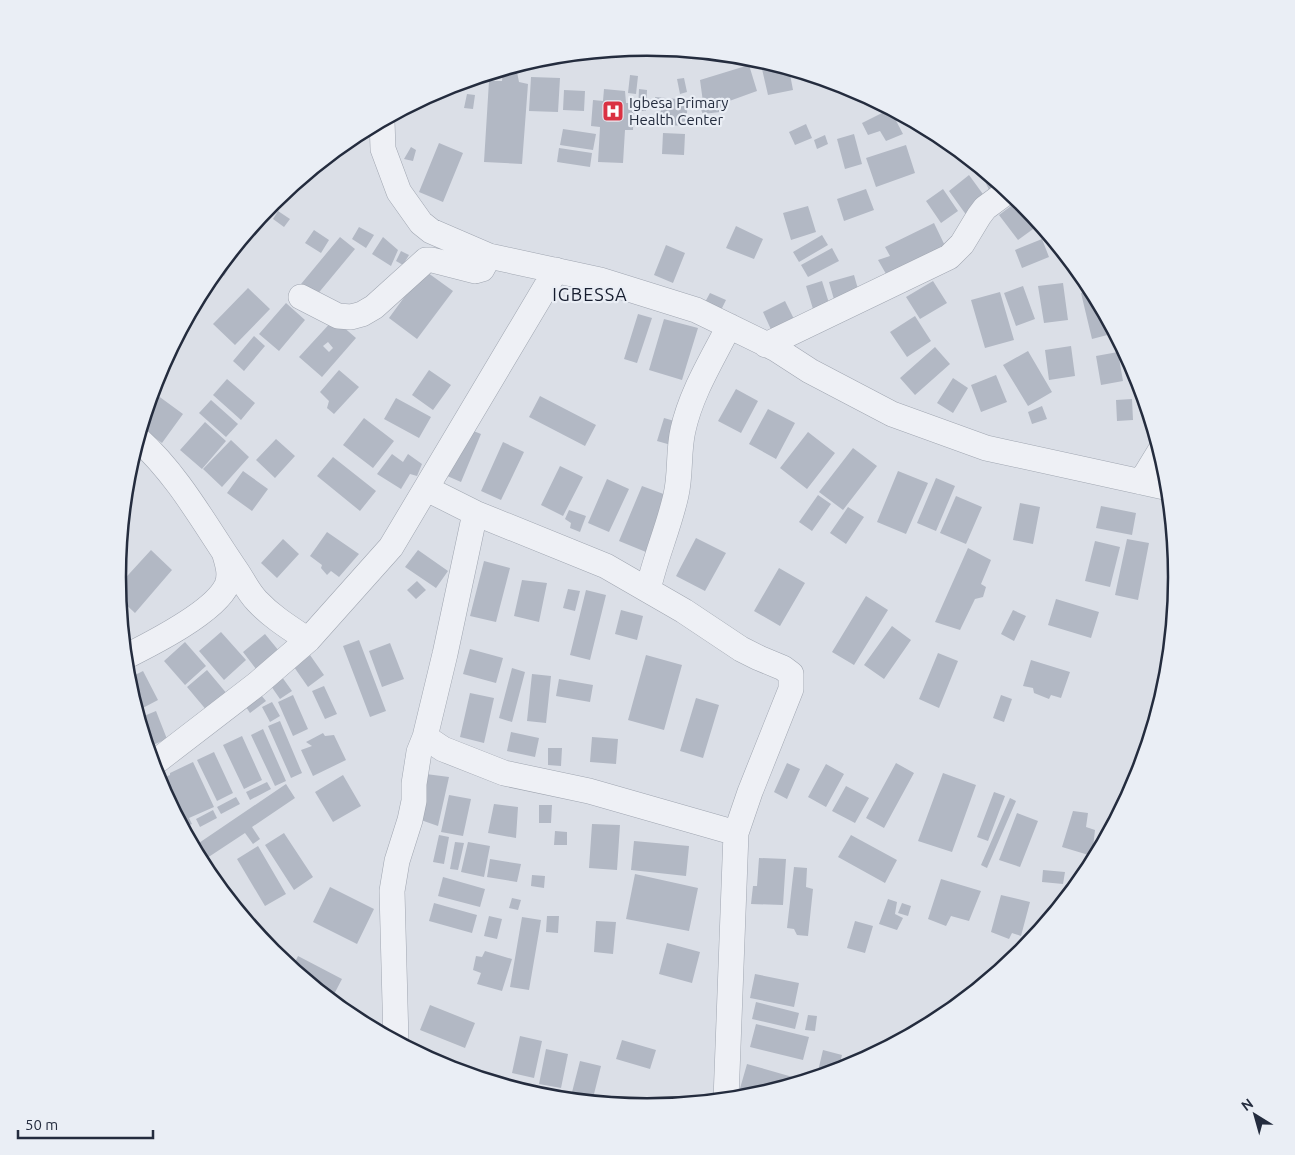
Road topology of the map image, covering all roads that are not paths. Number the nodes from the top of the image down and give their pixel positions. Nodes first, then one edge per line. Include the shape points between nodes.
1 (382, 129) edge
2 (1002, 196) edge
3 (489, 256) junction
4 (556, 270) junction
5 (301, 297) dead end
6 (729, 326) junction
7 (766, 345) junction
8 (144, 445) edge
9 (1155, 459) edge
10 (1141, 482) junction
11 (1161, 486) edge
12 (427, 489) junction
13 (476, 513) junction
14 (225, 555) junction
15 (648, 590) junction
16 (308, 640) junction
17 (132, 653) edge
18 (424, 737) junction
19 (159, 759) edge
20 (736, 834) junction
21 (396, 1034) edge
22 (726, 1092) edge

1 - 3 street via 385,157 399,192 421,223 431,231
2 - 7 street via 985,208 962,244 949,257
3 - 4 street
3 - 5 street via 482,269 475,271 426,260 374,307 356,316 338,316
4 - 6 street via 696,310
4 - 12 street
6 - 7 street
6 - 15 street via 688,409 680,450 677,493
7 - 10 street via 892,414 986,448
8 - 14 street via 178,483
9 - 10 street
10 - 11 street
12 - 13 street
12 - 16 street via 391,547
13 - 15 street via 606,566
13 - 18 street
14 - 16 street via 256,600 276,619
14 - 17 street via 229,578 218,597 175,631
15 - 20 street via 741,649 791,674 791,689
16 - 19 street
18 - 20 street via 444,749 504,773 589,791
18 - 21 street via 416,765 414,801 392,892
20 - 22 street

